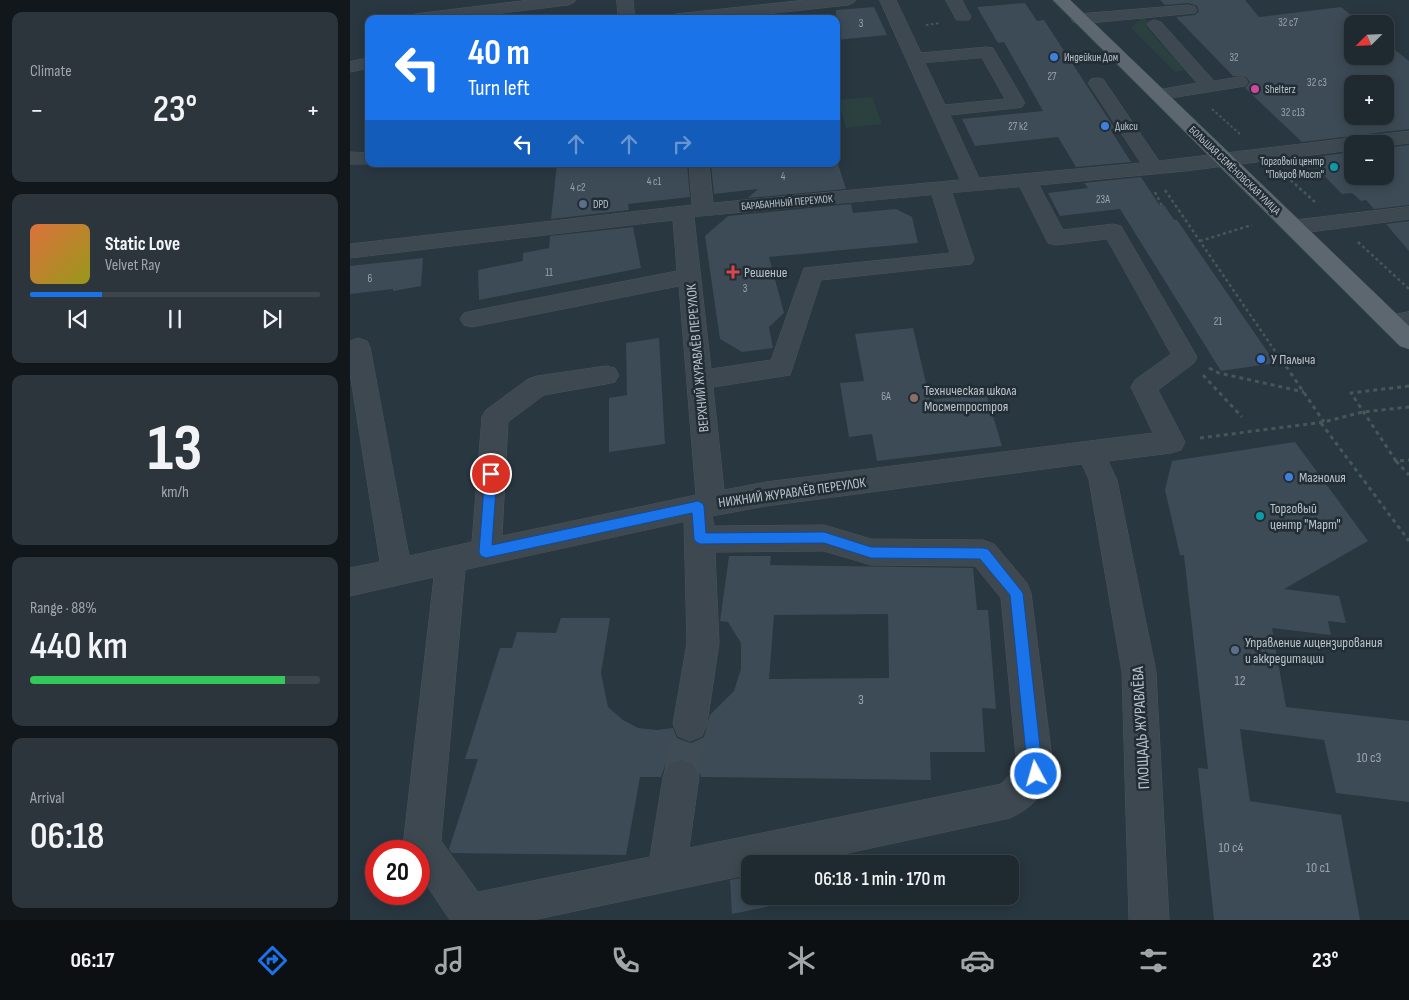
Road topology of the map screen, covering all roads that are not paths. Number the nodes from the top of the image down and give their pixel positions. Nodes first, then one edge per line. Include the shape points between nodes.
1 (568, 0) edge
2 (625, 0) edge
3 (848, 0) edge
4 (888, 0) edge
5 (954, 0) edge
6 (1061, 0) edge
7 (1128, 0) edge
8 (544, 1) edge
9 (764, 4) edge
10 (1189, 10) dead end
11 (1140, 14) junction
12 (412, 15) edge
13 (627, 15) edge
14 (699, 15) edge
15 (963, 17) dead end
16 (1079, 19) junction
17 (1155, 25) dead end
18 (916, 59) junction
19 (365, 64) edge
20 (350, 67) edge
21 (1239, 82) dead end
22 (1097, 83) dead end
23 (1210, 87) junction
24 (1158, 96) junction
25 (939, 111) junction
26 (1409, 137) edge
27 (1394, 139) edge
28 (1344, 145) edge
29 (350, 158) edge
30 (365, 159) edge
31 (1225, 160) junction
32 (699, 167) edge
33 (1154, 168) junction
34 (1027, 180) junction
35 (972, 185) junction
36 (940, 188) junction
37 (693, 211) junction
38 (1409, 213) edge
39 (1295, 227) junction
40 (350, 251) edge
41 (689, 277) junction
42 (472, 319) dead end
43 (1400, 322) edge
44 (1409, 340) edge
45 (358, 346) dead end
46 (606, 375) dead end
47 (699, 380) junction
48 (1091, 452) junction
49 (704, 505) junction
50 (700, 539) junction
51 (486, 552) junction
52 (450, 560) junction
53 (397, 571) junction
54 (350, 582) edge
55 (690, 724) tunnel mouth
56 (681, 777) tunnel mouth
57 (667, 872) junction
58 (1149, 920) edge

1 - 8 street
2 - 13 street
3 - 9 street
4 - 18 street
5 - 15 street
6 - 16 main road, БОЛЬШАЯ СЕМЁНОВСКАЯ УЛИЦА
7 - 11 street
8 - 12 street
9 - 14 street
10 - 11 street
11 - 16 street
16 - 24 main road, БОЛЬШАЯ СЕМЁНОВСКАЯ УЛИЦА
17 - 23 street
18 - 25 street
18 - 25 street via 987,52 1016,103
19 - 20 street
21 - 23 street
22 - 33 street
23 - 24 street
24 - 31 main road, БОЛЬШАЯ СЕМЁНОВСКАЯ УЛИЦА
25 - 35 street
26 - 27 street, БАРАБАННЫЙ ПЕРЕУЛОК
28 - 31 street, БАРАБАННЫЙ ПЕРЕУЛОК
29 - 30 street
31 - 33 street, БАРАБАННЫЙ ПЕРЕУЛОК
31 - 39 main road, БОЛЬШАЯ СЕМЁНОВСКАЯ УЛИЦА
32 - 37 street, ВЕРХНИЙ ЖУРАВЛЁВ ПЕРЕУЛОК
33 - 34 street, БАРАБАННЫЙ ПЕРЕУЛОК
34 - 35 street, БАРАБАННЫЙ ПЕРЕУЛОК
34 - 48 street, НИЖНИЙ ЖУРАВЛЁВ ПЕРЕУЛОК via 1056,238 1113,231 1186,357 1144,387 1171,442
35 - 36 street, БАРАБАННЫЙ ПЕРЕУЛОК
36 - 37 street, БАРАБАННЫЙ ПЕРЕУЛОК
36 - 47 street via 963,258 812,273 781,368
37 - 40 street, БАРАБАННЫЙ ПЕРЕУЛОК
37 - 41 street, ВЕРХНИЙ ЖУРАВЛЁВ ПЕРЕУЛОК
38 - 39 street
39 - 43 main road, БОЛЬШАЯ СЕМЁНОВСКАЯ УЛИЦА
41 - 42 street
41 - 47 street, ВЕРХНИЙ ЖУРАВЛЁВ ПЕРЕУЛОК
43 - 44 main road, БОЛЬШАЯ СЕМЁНОВСКАЯ УЛИЦА
45 - 53 street
46 - 51 street via 537,386 495,418
47 - 49 street, ВЕРХНИЙ ЖУРАВЛЁВ ПЕРЕУЛОК
48 - 49 street, НИЖНИЙ ЖУРАВЛЁВ ПЕРЕУЛОК
48 - 58 street, ПЛОЩАДЬ ЖУРАВЛЁВА via 1103,480 1139,672
49 - 50 street, ВЕРХНИЙ ЖУРАВЛЁВ ПЕРЕУЛОК
49 - 51 street, НИЖНИЙ ЖУРАВЛЁВ ПЕРЕУЛОК
50 - 55 street, ВЕРХНИЙ ЖУРАВЛЁВ ПЕРЕУЛОК via 703,643
50 - 57 street via 824,538 871,552 983,553 1016,593 1036,774 1010,800
51 - 52 street, НИЖНИЙ ЖУРАВЛЁВ ПЕРЕУЛОК
52 - 53 street, НИЖНИЙ ЖУРАВЛЁВ ПЕРЕУЛОК
52 - 57 street via 422,846 469,914
53 - 54 street, НИЖНИЙ ЖУРАВЛЁВ ПЕРЕУЛОК
56 - 57 street

